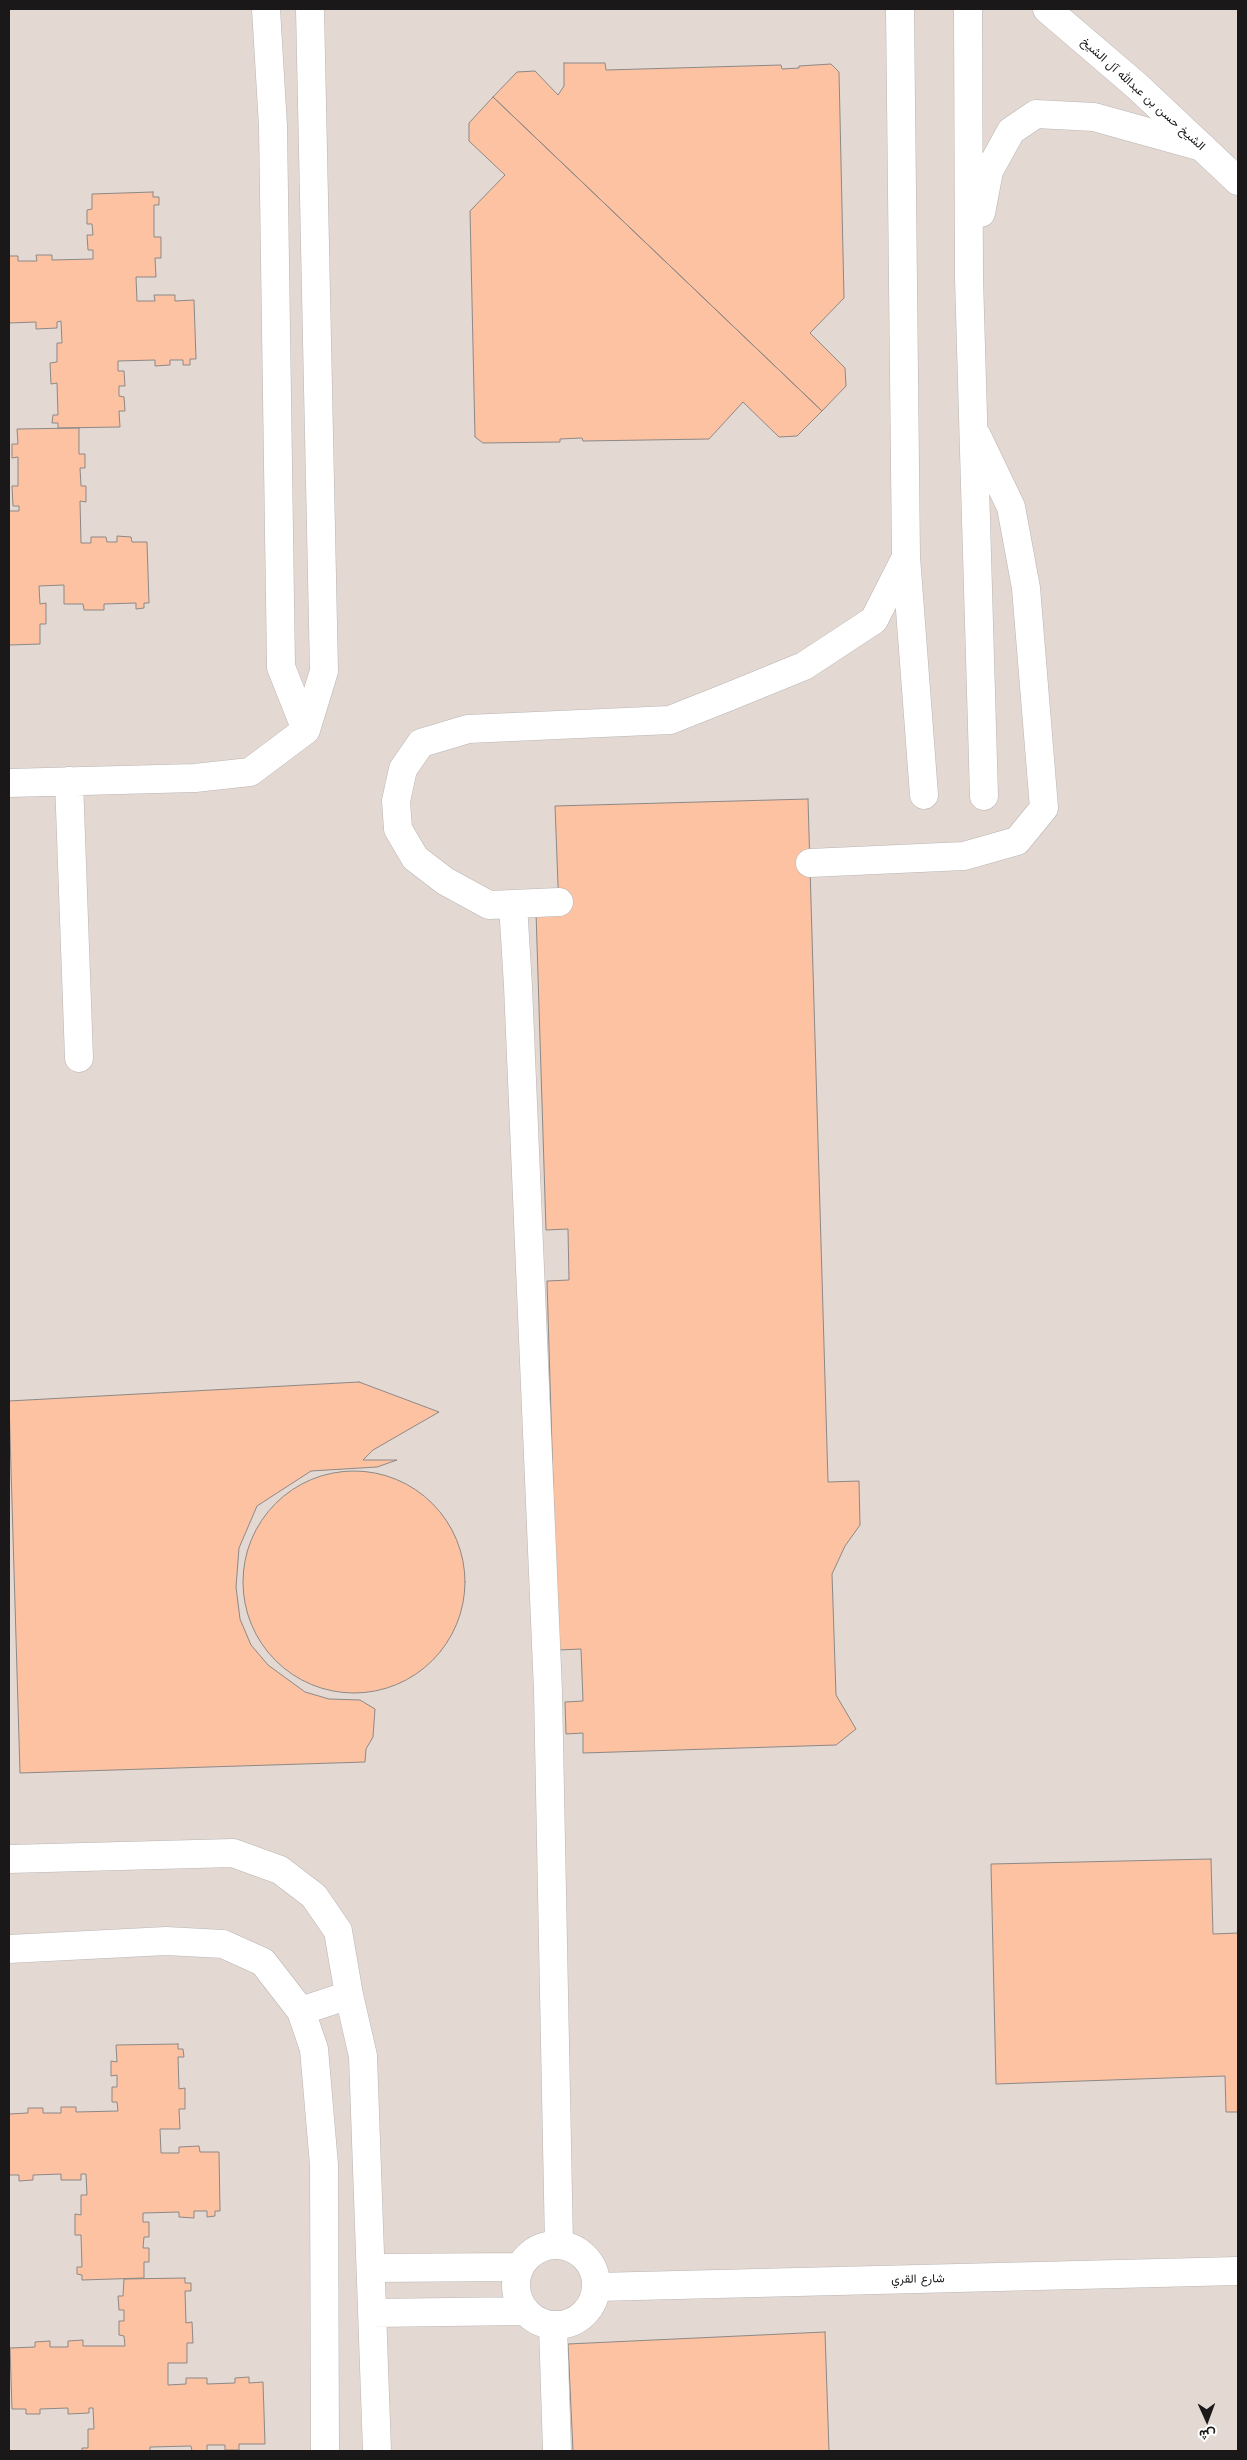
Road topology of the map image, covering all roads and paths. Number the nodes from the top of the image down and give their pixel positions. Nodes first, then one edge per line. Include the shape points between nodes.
1 (266, 9) edge
2 (310, 9) edge
3 (900, 9) edge
4 (968, 9) edge
5 (1047, 9) edge
6 (1202, 147) junction
7 (1238, 181) edge
8 (969, 278) junction
9 (973, 426) junction
10 (906, 558) junction
11 (306, 730) junction
12 (69, 782) junction
13 (9, 783) edge
14 (924, 795) dead end
15 (984, 796) dead end
16 (810, 863) dead end
17 (559, 902) dead end
18 (513, 904) junction
19 (79, 1058) dead end
20 (9, 1859) edge
21 (9, 1949) edge
22 (349, 1995) junction
23 (301, 2011) junction
24 (559, 2244) junction
25 (519, 2267) junction
26 (371, 2268) junction
27 (1238, 2271) edge
28 (597, 2288) junction
29 (525, 2312) junction
30 (372, 2313) junction
31 (553, 2326) junction
32 (325, 2451) edge
33 (377, 2451) edge
34 (558, 2451) edge

1 - 11 street via 273,126 281,667
2 - 11 street via 324,671
3 - 10 street
4 - 8 street
5 - 6 street, الشيخ حسن بن عبدالله آل الشيخ via 1138,86
6 - 7 street, الشيخ حسن بن عبدالله آل الشيخ
6 - 8 street via 1094,117 1036,114 1011,131 989,170
8 - 9 street
9 - 15 street
9 - 16 street via 1011,507 1026,588 1044,808 1017,841 964,856
10 - 14 street
10 - 18 street via 874,620 804,666 670,720 468,730 421,743 403,769 396,801 398,829 415,858 445,881 489,906
11 - 12 street via 250,772 195,778
12 - 13 street
12 - 19 street
17 - 18 street
18 - 24 street via 548,1691
20 - 22 street via 233,1853 280,1870 314,1896 338,1931
21 - 23 street via 166,1941 223,1944 262,1962
22 - 23 street
22 - 26 street via 363,2056
23 - 32 street via 314,2049 324,2165
24 - 25 street via 543,2246 529,2254
24 - 28 street via 587,2258
25 - 26 street
25 - 29 street via 515,2282 517,2298
26 - 30 street
27 - 28 street, شارع القري
28 - 31 street via 583,2316
29 - 30 street
29 - 31 street via 537,2322
30 - 33 street
31 - 34 street

